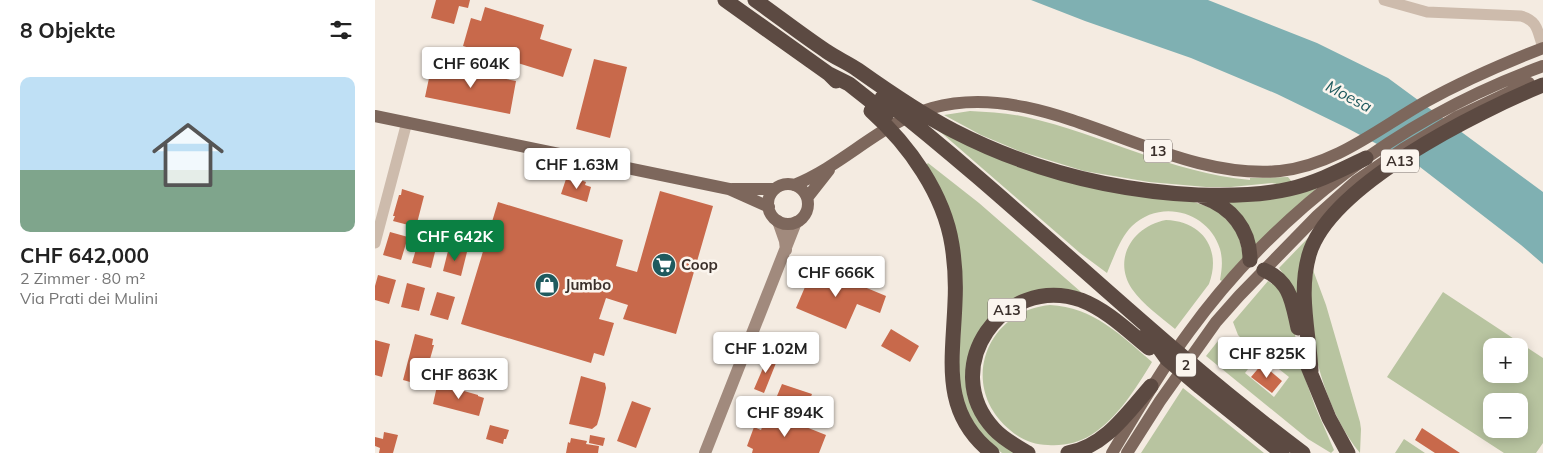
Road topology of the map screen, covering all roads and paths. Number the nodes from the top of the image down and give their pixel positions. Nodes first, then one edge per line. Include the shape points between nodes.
1 (725, 0) edge
2 (755, 0) edge
3 (1384, 0) edge
4 (1543, 47) edge
5 (1543, 66) edge
6 (1543, 78) edge
7 (1543, 85) edge
8 (1507, 91) junction
9 (872, 95) junction
10 (375, 116) edge
11 (407, 122) junction
12 (907, 131) junction
13 (1366, 158) junction
14 (833, 165) junction
15 (794, 185) junction
16 (729, 189) junction
17 (775, 189) junction
18 (1192, 194) junction
19 (807, 198) junction
20 (769, 207) junction
21 (779, 221) junction
22 (796, 222) junction
23 (375, 243) edge
24 (786, 250) junction
25 (1254, 266) junction
26 (1162, 350) junction
27 (1311, 372) junction
28 (1204, 382) junction
29 (1151, 386) junction
30 (1028, 452) edge
31 (705, 453) edge
32 (992, 453) edge
33 (1068, 453) edge
34 (1112, 453) edge
35 (1127, 453) edge
36 (1282, 453) edge
37 (1303, 453) edge
38 (1348, 453) edge

1 - 9 highway, A13 via 829,74
2 - 9 highway, A13 via 826,51
3 - 4 street via 1427,12 1530,18
4 - 14 main road, 13 via 1426,102 1327,159 1298,168 1235,170 1180,158 1035,110 970,103 933,108 909,116 865,141
5 - 8 main road, 2
6 - 8 main road, 2
7 - 8 highway, A13
8 - 13 main road, 2 via 1443,110
8 - 25 main road, 2 via 1403,149 1356,181
8 - 27 highway, A13 via 1483,112 1409,155 1363,187 1326,222 1315,238 1305,275 1304,308
9 - 12 highway, A13
9 - 18 highway, A13 via 934,120 990,148 1051,171 1118,187
10 - 11 main road
11 - 16 main road
11 - 23 street
12 - 26 highway, A13 via 976,174
12 - 32 highway, A13 via 909,152 938,202 952,244 955,277 952,370 959,413 969,430
13 - 18 highway, A13 via 1294,188 1260,194
13 - 25 main road, 2 via 1309,203
14 - 15 main road, 13
14 - 19 main road, 13
15 - 17 main road via 781,185
15 - 19 main road
16 - 17 main road
16 - 20 main road
17 - 20 main road
18 - 25 highway, A13 via 1213,201 1233,215 1245,233
19 - 22 main road via 807,209
20 - 21 main road
21 - 22 main road via 787,224
21 - 24 street
22 - 24 street
24 - 31 street
25 - 27 highway, A13 via 1274,274 1289,293 1304,358
25 - 29 main road, 2 via 1236,275 1195,324
25 - 35 main road, 2 via 1239,296 1160,401
26 - 28 highway, A13
26 - 30 highway, A13 via 1100,309 1072,298 1043,296 1025,300 1008,309 982,338 975,358 973,380 977,400 988,422 1001,436
27 - 38 highway, A13 via 1329,418
28 - 36 highway, A13
28 - 37 highway, A13
29 - 33 highway via 1105,436
29 - 34 main road, 2

